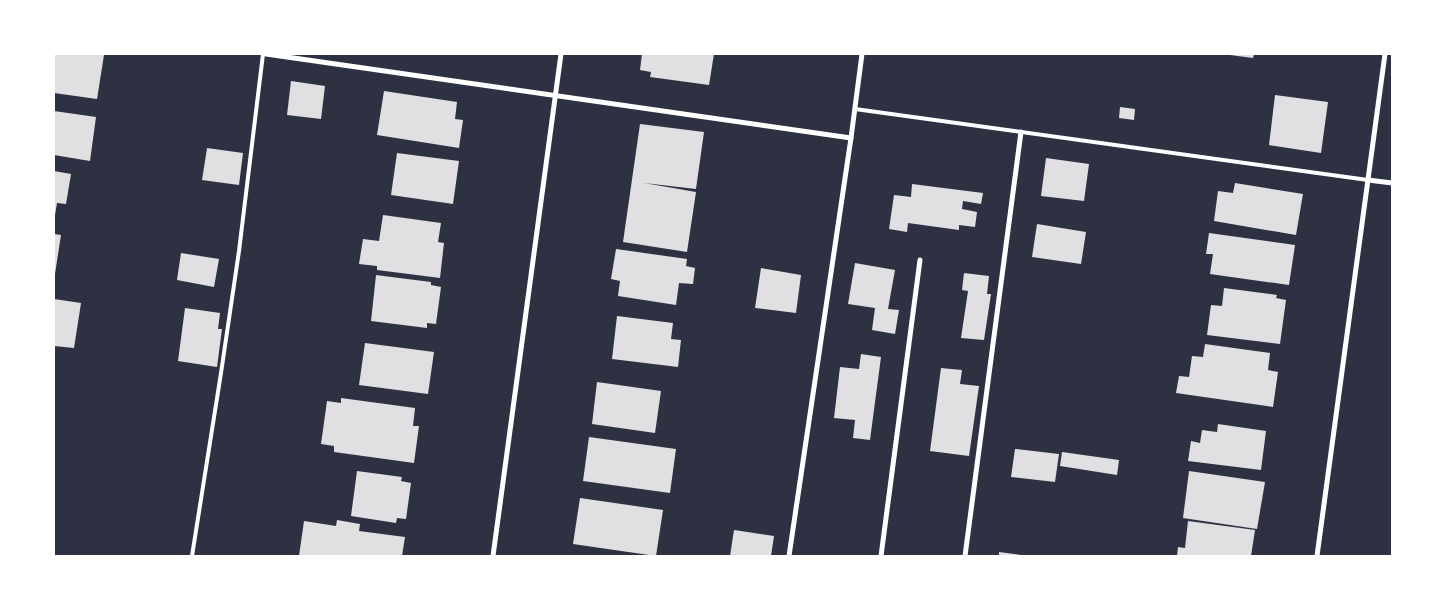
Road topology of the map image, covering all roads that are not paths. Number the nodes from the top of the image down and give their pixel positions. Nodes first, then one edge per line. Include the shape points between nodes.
1 (264, 54) edge
2 (561, 54) edge
3 (862, 54) edge
4 (1385, 54) edge
5 (555, 96) junction
6 (855, 109) junction
7 (1021, 132) junction
8 (851, 138) junction
9 (1368, 180) junction
10 (1392, 183) edge
11 (920, 260) dead end
12 (192, 556) edge
13 (493, 556) edge
14 (789, 556) edge
15 (881, 556) edge
16 (965, 556) edge
17 (1317, 556) edge

1 - 5 street
1 - 12 lane via 221,373
2 - 5 street
3 - 6 street
4 - 9 street
5 - 8 street
5 - 13 street
6 - 7 lane
6 - 8 street
7 - 9 lane
7 - 16 street
8 - 14 street
9 - 10 street
9 - 17 street
11 - 15 street

